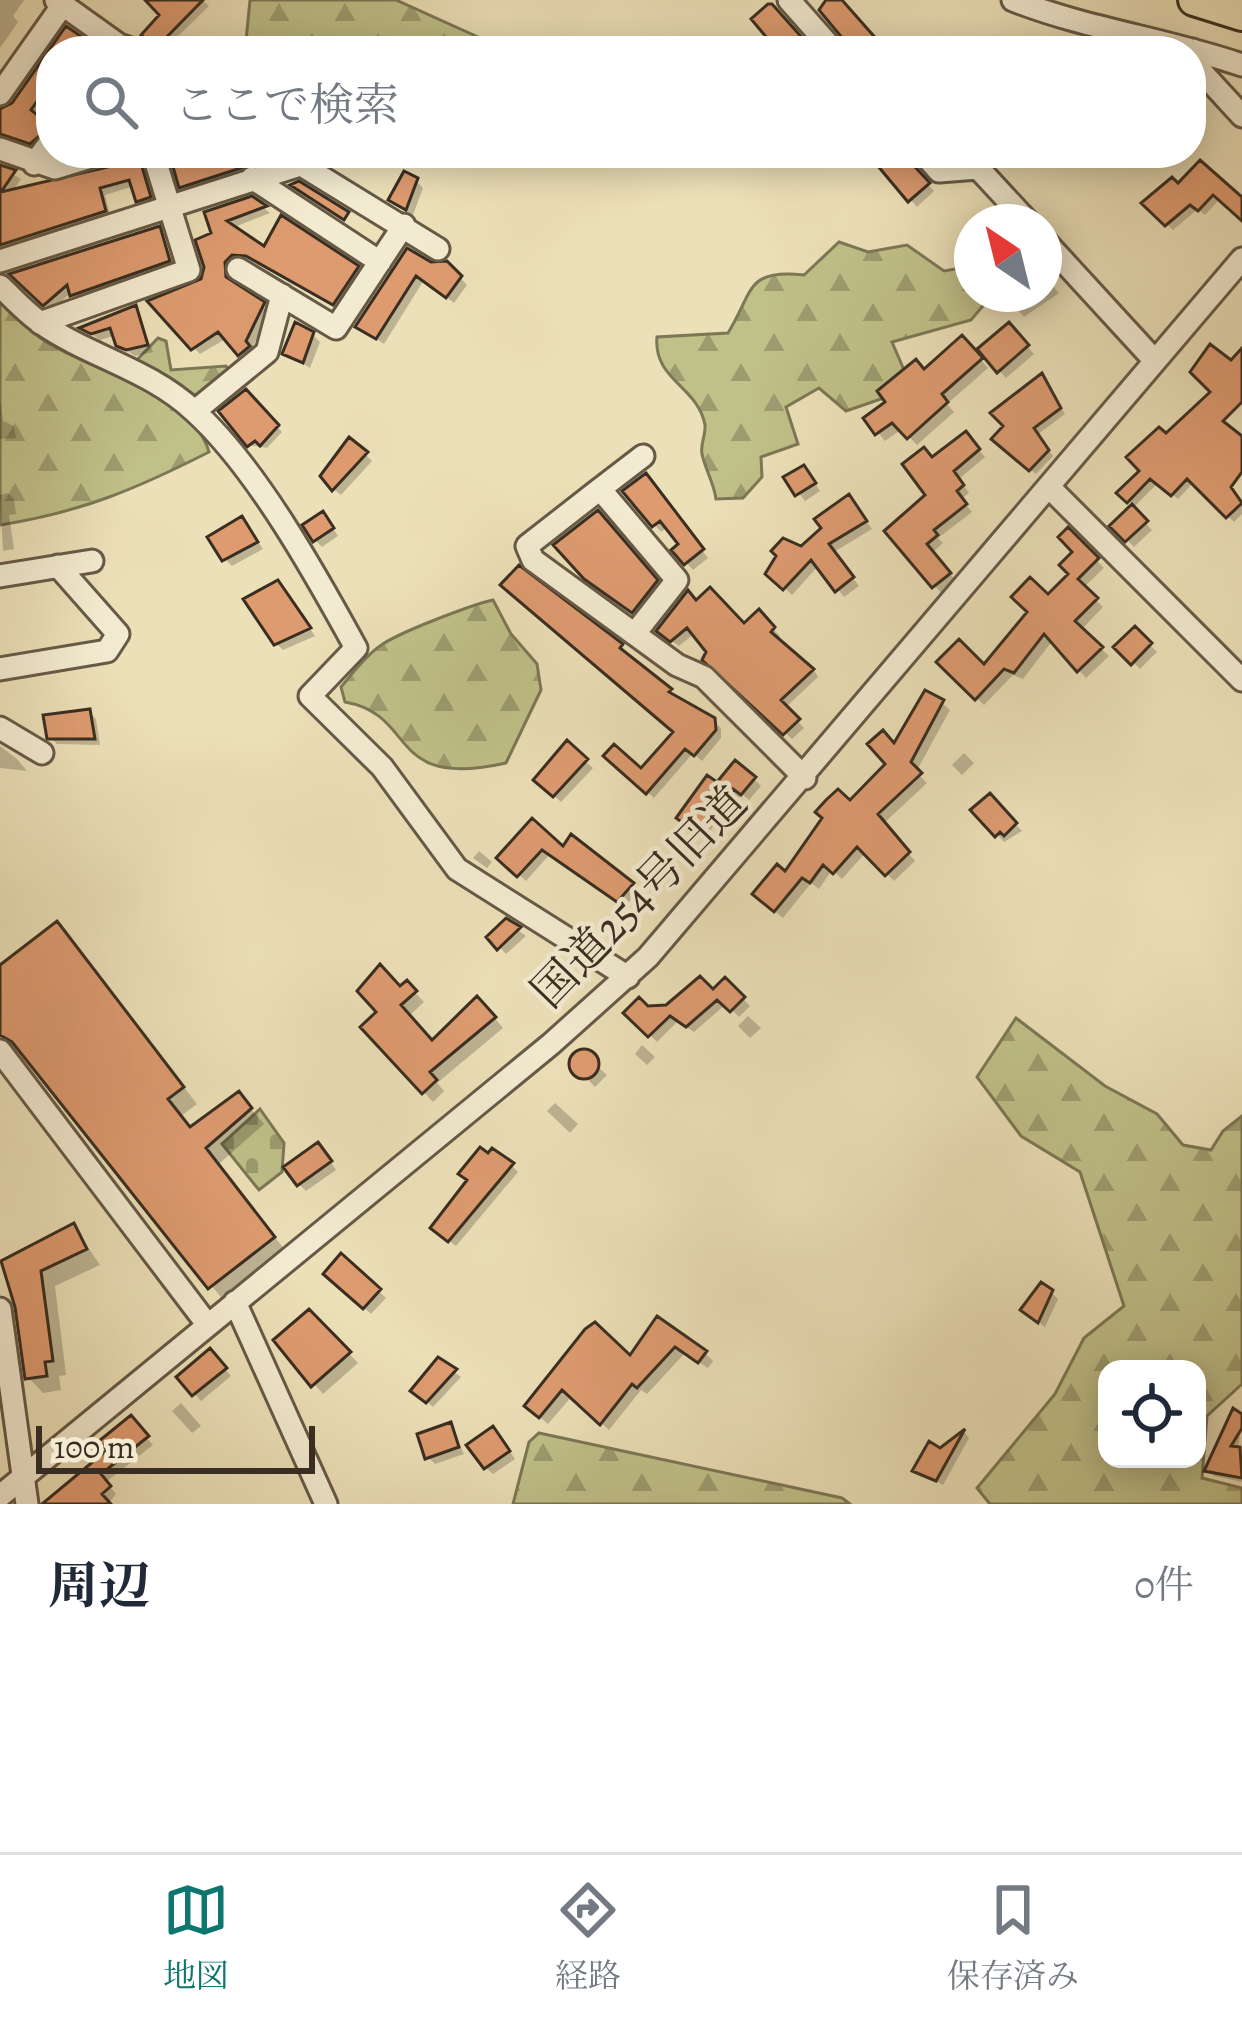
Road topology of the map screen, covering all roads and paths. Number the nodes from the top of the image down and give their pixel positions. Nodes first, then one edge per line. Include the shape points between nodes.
1 (789, 0) edge
2 (1013, 0) edge
3 (1194, 0) edge
4 (59, 3) edge
5 (1242, 15) edge
6 (38, 36) edge
7 (106, 36) edge
8 (821, 36) edge
9 (1135, 36) edge
10 (36, 38) edge
11 (1206, 54) edge
12 (1242, 65) edge
13 (1206, 77) edge
14 (0, 94) edge
15 (1242, 116) edge
16 (0, 149) edge
17 (36, 161) edge
18 (34, 164) joint
19 (158, 168) edge
20 (273, 168) edge
21 (306, 168) edge
22 (936, 168) edge
23 (978, 168) edge
24 (978, 168) edge
25 (252, 178) junction
26 (1011, 204) edge
27 (170, 207) junction
28 (404, 225) junction
29 (438, 249) dead end
30 (1242, 259) edge
31 (1062, 260) edge
32 (0, 261) edge
33 (380, 262) junction
34 (238, 269) dead end
35 (0, 286) edge
36 (282, 295) junction
37 (40, 323) junction
38 (1155, 361) junction
39 (195, 411) junction
40 (643, 456) dead end
41 (1049, 487) junction
42 (600, 489) junction
43 (92, 561) dead end
44 (58, 566) junction
45 (0, 576) edge
46 (636, 632) junction
47 (0, 669) edge
48 (1242, 680) edge
49 (0, 728) edge
50 (42, 753) dead end
51 (805, 778) junction
52 (628, 976) junction
53 (0, 1051) edge
54 (235, 1302) junction
55 (0, 1309) edge
56 (208, 1324) junction
57 (24, 1477) junction
58 (0, 1496) edge
59 (27, 1504) edge
60 (326, 1504) edge

1 - 8 street
2 - 9 street
3 - 5 highway
4 - 6 street
4 - 7 street
10 - 14 street
11 - 12 street
13 - 15 street
16 - 18 street
17 - 18 street
19 - 27 street
20 - 25 street
21 - 28 street
22 - 24 street
23 - 26 street
25 - 27 street
25 - 33 street
27 - 32 street
27 - 37 street via 189,270
28 - 29 street
28 - 33 street
30 - 38 street, 国道254号旧道
31 - 38 street
33 - 36 street via 336,328
34 - 36 street
35 - 37 street
36 - 39 street via 267,352
37 - 39 street via 130,366
38 - 41 street, 国道254号旧道
39 - 52 street via 280,524 356,648 310,696 315,705 382,767 458,869
40 - 42 street
41 - 48 street
41 - 51 street, 国道254号旧道
42 - 46 street via 677,580
42 - 46 street via 527,546 533,560
43 - 44 street
44 - 45 street
44 - 47 street via 118,634 107,651
46 - 51 street via 704,676
49 - 50 street
51 - 52 street, 国道254号旧道
52 - 54 street, 国道254号旧道
53 - 56 street
54 - 56 street, 国道254号旧道
54 - 60 street
55 - 57 street
56 - 57 street, 国道254号旧道
57 - 58 street, 国道254号旧道
57 - 59 street

